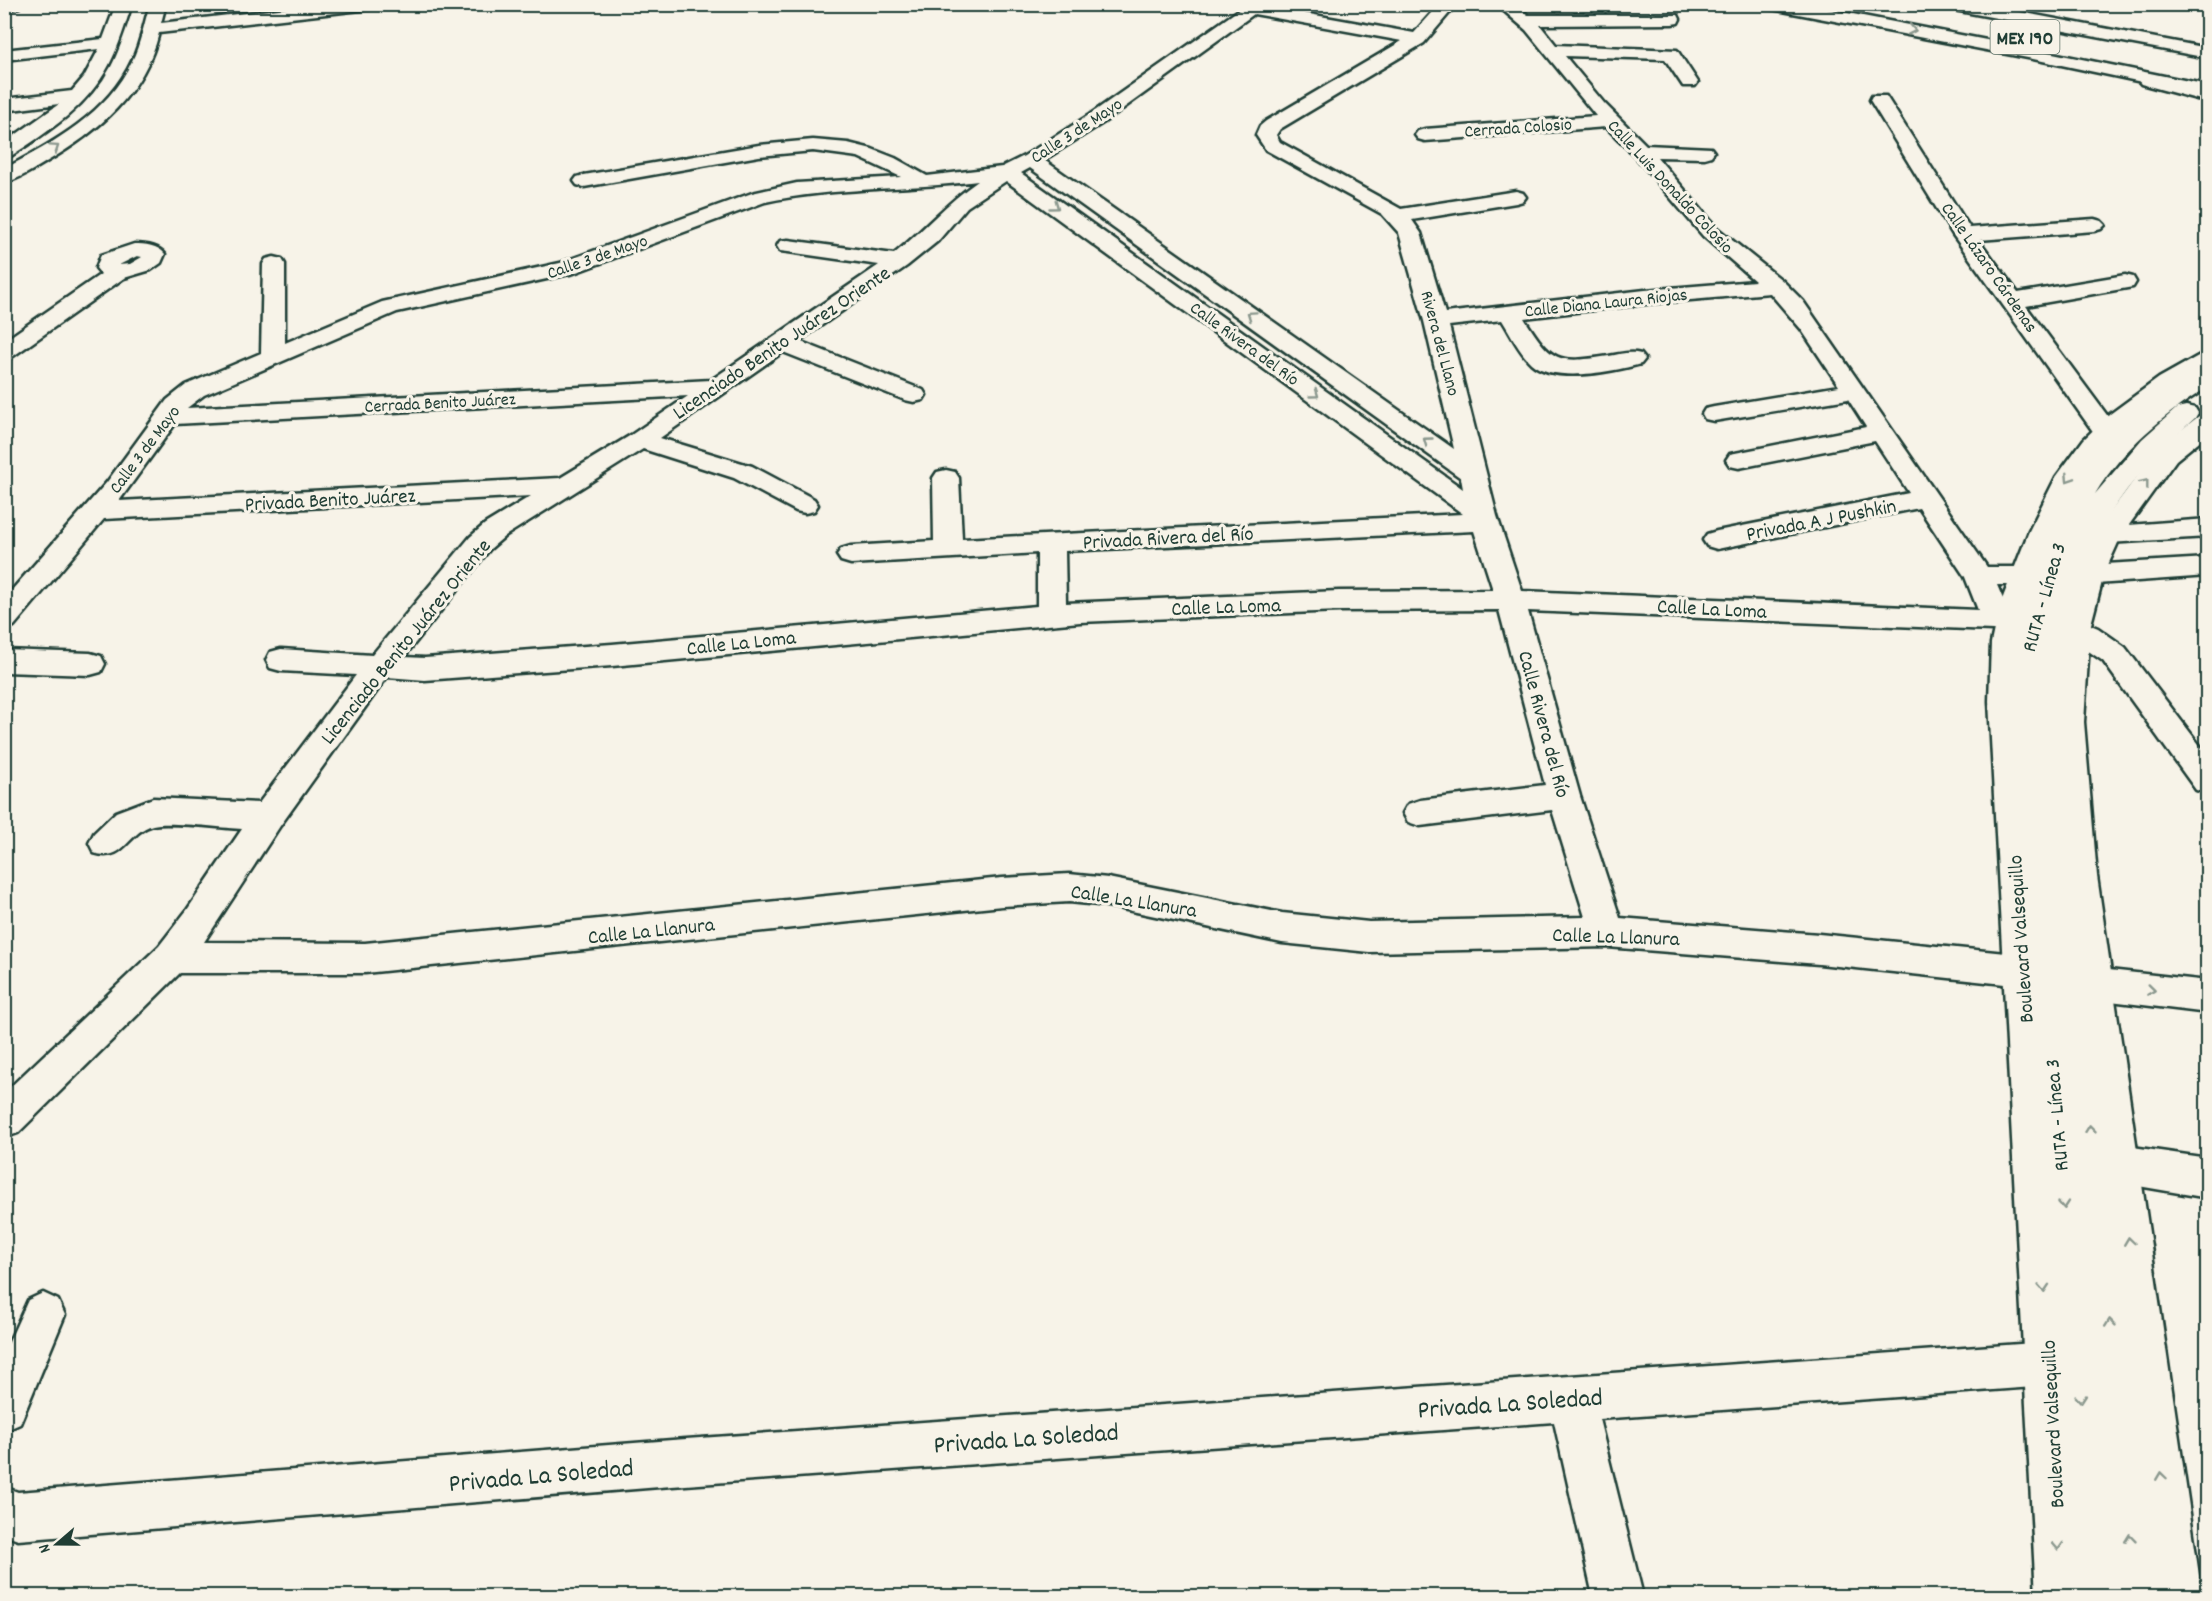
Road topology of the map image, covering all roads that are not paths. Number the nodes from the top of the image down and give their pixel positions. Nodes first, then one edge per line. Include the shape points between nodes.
1 (13, 4) edge
2 (370, 4) edge
3 (1449, 4) edge
4 (1504, 4) edge
5 (1772, 4) edge
6 (1842, 4) edge
7 (1949, 4) edge
8 (2011, 4) edge
9 (4, 5) edge
10 (1255, 7) edge
11 (121, 12) edge
12 (154, 16) edge
13 (1672, 19) dead end
14 (1527, 20) junction
15 (1418, 39) junction
16 (2208, 42) edge
17 (109, 43) junction
18 (1551, 50) junction
19 (2208, 53) edge
20 (4, 55) edge
21 (2119, 72) junction
22 (2208, 75) edge
23 (1689, 82) dead end
24 (2208, 91) edge
25 (78, 96) junction
26 (2208, 97) edge
27 (1879, 100) dead end
28 (4, 105) edge
29 (1611, 120) junction
30 (1425, 135) dead end
31 (1641, 151) junction
32 (4, 152) edge
33 (1704, 152) dead end
34 (1031, 160) junction
35 (1007, 172) junction
36 (4, 177) edge
37 (584, 181) dead end
38 (924, 182) junction
39 (1516, 197) dead end
40 (1396, 216) junction
41 (2094, 225) dead end
42 (1133, 233) junction
43 (1964, 236) junction
44 (1106, 243) junction
45 (788, 246) dead end
46 (899, 261) junction
47 (274, 264) dead end
48 (2125, 282) dead end
49 (1775, 286) junction
50 (2013, 302) junction
51 (1509, 313) junction
52 (1436, 321) junction
53 (4, 336) edge
54 (1288, 341) junction
55 (780, 342) junction
56 (4, 352) edge
57 (1258, 352) junction
58 (273, 357) junction
59 (1633, 359) dead end
60 (2208, 360) edge
61 (2208, 376) edge
62 (714, 387) junction
63 (1854, 391) junction
64 (914, 395) dead end
65 (2208, 395) edge
66 (1714, 414) dead end
67 (167, 417) junction
68 (2208, 421) edge
69 (1881, 432) junction
70 (2106, 432) junction
71 (640, 440) junction
72 (1740, 460) dead end
73 (1474, 475) junction
74 (946, 478) dead end
75 (564, 486) junction
76 (1925, 498) junction
77 (805, 505) dead end
78 (97, 511) junction
79 (1484, 519) junction
80 (2208, 528) edge
81 (2108, 534) junction
82 (1717, 540) dead end
83 (1051, 543) junction
84 (948, 549) junction
85 (851, 555) dead end
86 (2208, 567) edge
87 (2058, 575) junction
88 (1979, 576) junction
89 (1511, 600) junction
90 (1052, 614) junction
91 (4, 619) edge
92 (2034, 624) junction
93 (281, 660) dead end
94 (4, 661) edge
95 (90, 664) dead end
96 (378, 668) junction
97 (2208, 781) edge
98 (1564, 796) junction
99 (1420, 813) dead end
100 (268, 817) junction
101 (106, 843) dead end
102 (1607, 932) junction
103 (172, 957) junction
104 (2022, 970) junction
105 (2094, 982) junction
106 (2208, 997) edge
107 (4, 1120) edge
108 (2119, 1164) junction
109 (2208, 1178) edge
110 (43, 1315) dead end
111 (2049, 1364) junction
112 (1571, 1398) junction
113 (4, 1407) edge
114 (4, 1511) edge
115 (1618, 1596) edge
116 (2061, 1596) edge
117 (2098, 1596) edge
118 (2136, 1596) edge
119 (2177, 1596) edge

1 - 9 main road
2 - 12 main road
3 - 15 main road
4 - 14 main road, Calle Luis Donaldo Colosio
5 -> 21 main road
6 - 22 main road, MEX 190
7 - 19 main road, MEX 190
8 - 16 main road
10 - 15 main road
10 - 34 main road, Calle 3 de Mayo
11 - 12 main road
11 - 17 main road
36 -> 12 main road via 53,149 108,107 137,70
13 - 14 main road
14 - 18 main road, Calle Luis Donaldo Colosio
15 - 40 main road via 1273,124 1266,135 1274,146
17 - 20 main road
17 - 25 main road via 100,66
18 - 23 main road via 1671,54
18 - 29 main road, Calle Luis Donaldo Colosio
21 - 24 main road
21 - 26 main road
25 - 28 main road
25 - 32 main road
27 - 43 main road, Calle Lázaro Cárdenas
29 - 30 main road, Cerrada Colosio
29 - 31 main road, Calle Luis Donaldo Colosio
31 - 33 main road
31 - 49 main road, Calle Luis Donaldo Colosio via 1710,232
34 - 35 main road, Calle 3 de Mayo
34 - 42 main road, Calle Rivera del Río
35 - 38 main road, Calle 3 de Mayo
35 -> 44 main road, Calle Rivera del Río
35 - 46 main road, Licenciado Benito Juárez Oriente via 972,192 930,236
37 - 38 main road via 794,146 836,147 865,153
38 - 58 main road, Calle 3 de Mayo via 797,189 759,197 566,268 390,307
39 - 40 main road
40 - 52 main road, Rivera del Llano via 1410,233
41 - 43 main road
42 - 44 main road
54 -> 42 main road, Calle Rivera del Río
43 - 50 main road, Calle Lázaro Cárdenas
44 - 57 main road, Calle Rivera del Río
45 - 46 main road
46 - 55 main road, Licenciado Benito Juárez Oriente
47 - 58 main road
48 - 50 main road
49 - 51 main road, Calle Diana Laura Riojas
49 - 63 main road, Calle Luis Donaldo Colosio via 1810,325
50 - 70 main road, Calle Lázaro Cárdenas
51 - 52 main road, Calle Diana Laura Riojas
51 - 59 main road via 1538,356 1549,365 1564,367
52 - 73 main road, Rivera del Llano
53 - 56 main road via 112,268
54 - 57 main road
73 -> 54 main road, Calle Rivera del Río
55 - 62 main road, Licenciado Benito Juárez Oriente
55 - 64 main road
57 -> 79 main road, Calle Rivera del Río
58 - 67 main road, Calle 3 de Mayo via 195,390
60 - 70 main road via 2155,391
61 - 87 main road, RUTA - Línea 3 via 2130,432 2105,459 2074,502 2055,547
62 - 67 main road, Cerrada Benito Juárez
62 - 71 main road, Licenciado Benito Juárez Oriente
63 - 66 main road
63 - 69 main road, Calle Luis Donaldo Colosio
65 - 87 main road via 2151,444 2103,501
67 - 78 main road, Calle 3 de Mayo
81 -> 68 main road via 2167,454
69 - 72 main road
69 - 76 main road, Calle Luis Donaldo Colosio
70 -> 87 main road via 2069,477 2053,505
71 - 75 main road, Licenciado Benito Juárez Oriente
71 - 77 main road via 743,472
73 - 79 main road, Calle Rivera del Río
74 - 84 main road
75 - 78 main road, Privada Benito Juárez
75 - 96 main road, Licenciado Benito Juárez Oriente via 480,543
76 - 82 main road, Privada A J Pushkin
76 - 88 main road, Calle Luis Donaldo Colosio
78 - 91 main road, Calle 3 de Mayo
79 - 83 main road, Privada Rivera del Río
79 - 89 main road, Calle Rivera del Río
80 - 81 main road
81 - 87 main road
83 - 84 main road, Privada Rivera del Río
83 - 90 main road
84 - 85 main road, Privada Rivera del Río
86 - 87 main road
87 - 88 main road
87 - 92 main road
88 - 92 main road, Calle Luis Donaldo Colosio
89 - 90 main road, Calle La Loma via 1339,601
89 - 92 main road, Calle La Loma
89 - 98 main road, Calle Rivera del Río
90 - 96 main road, Calle La Loma via 612,655 425,669
92 - 97 main road via 2102,644 2114,654
92 - 104 main road, Boulevard Valsequillo via 2004,660
92 - 105 main road via 2068,722 2080,876
92 -> 117 main road, RUTA - Línea 3 via 2024,669 2023,719
118 -> 92 main road via 2048,735 2048,684
93 - 96 main road, Calle La Loma
94 - 95 main road
96 - 100 main road, Licenciado Benito Juárez Oriente
98 - 99 main road
98 - 102 main road, Calle Rivera del Río
100 - 101 main road via 153,811 128,821
100 - 103 main road, Licenciado Benito Juárez Oriente
102 - 103 main road, Calle La Llanura via 1369,938 1282,928 1108,892 1069,888 365,958
102 - 104 main road, Calle La Llanura
103 - 107 main road, Licenciado Benito Juárez Oriente
104 -> 111 main road, Boulevard Valsequillo
105 -> 106 main road
105 - 108 main road
108 - 109 main road
119 -> 108 main road
110 - 113 main road
111 - 112 main road, Privada La Soledad
111 -> 116 main road, Boulevard Valsequillo
112 - 114 main road, Privada La Soledad via 660,1464 18,1516
112 - 115 main road

